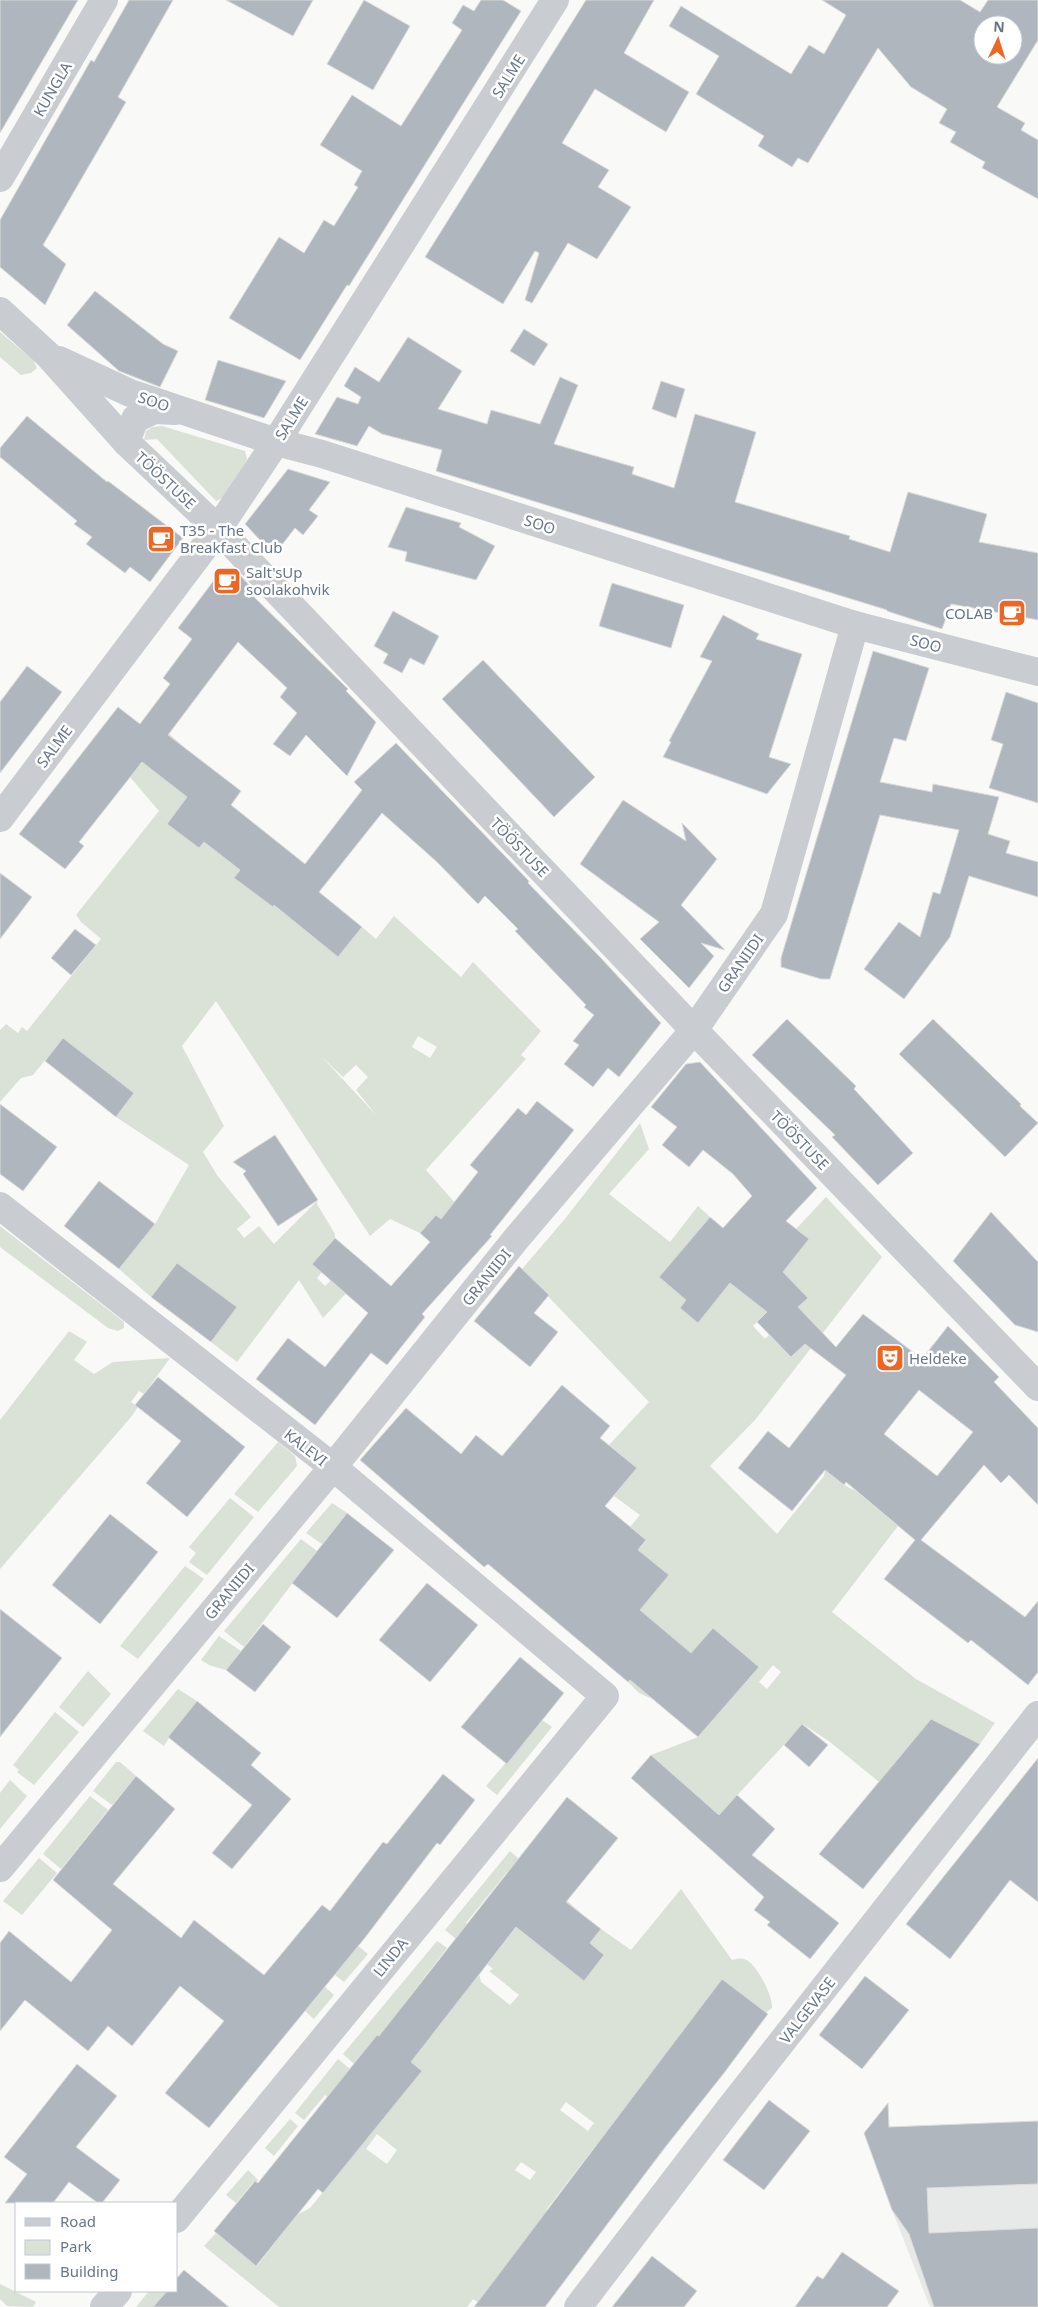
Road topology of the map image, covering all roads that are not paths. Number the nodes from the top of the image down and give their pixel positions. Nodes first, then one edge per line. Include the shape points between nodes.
1 (104, 0) edge
2 (555, 0) edge
3 (0, 178) edge
4 (0, 311) edge
5 (48, 355) junction
6 (184, 411) junction
7 (126, 442) junction
8 (276, 442) junction
9 (218, 529) junction
10 (855, 625) junction
11 (1038, 672) edge
12 (0, 818) edge
13 (694, 1030) junction
14 (0, 1206) edge
15 (1038, 1387) edge
16 (333, 1467) junction
17 (605, 1696) joint
18 (1038, 1714) edge
19 (0, 1868) edge
20 (178, 2217) edge
21 (117, 2292) edge
22 (104, 2307) edge
23 (578, 2307) edge

1 - 3 street, KUNGLA
2 - 8 street, SALME
4 - 5 street, TÖÖSTUSE
5 - 6 street, SOO via 130,393
5 - 7 street, TÖÖSTUSE
6 - 7 street via 154,410 135,419
6 - 8 street, SOO
7 - 9 street, TÖÖSTUSE
8 - 9 street, SALME
8 - 10 street, SOO
9 - 12 street, SALME
9 - 13 street, TÖÖSTUSE
10 - 11 street, SOO
10 - 13 street, GRANIIDI via 774,914
13 - 15 street, TÖÖSTUSE
13 - 16 street, GRANIIDI via 516,1239
14 - 16 street, KALEVI
16 - 17 street, KALEVI
16 - 19 street, GRANIIDI
17 - 20 street, LINDA
18 - 23 street, VALGEVASE
21 - 22 street

